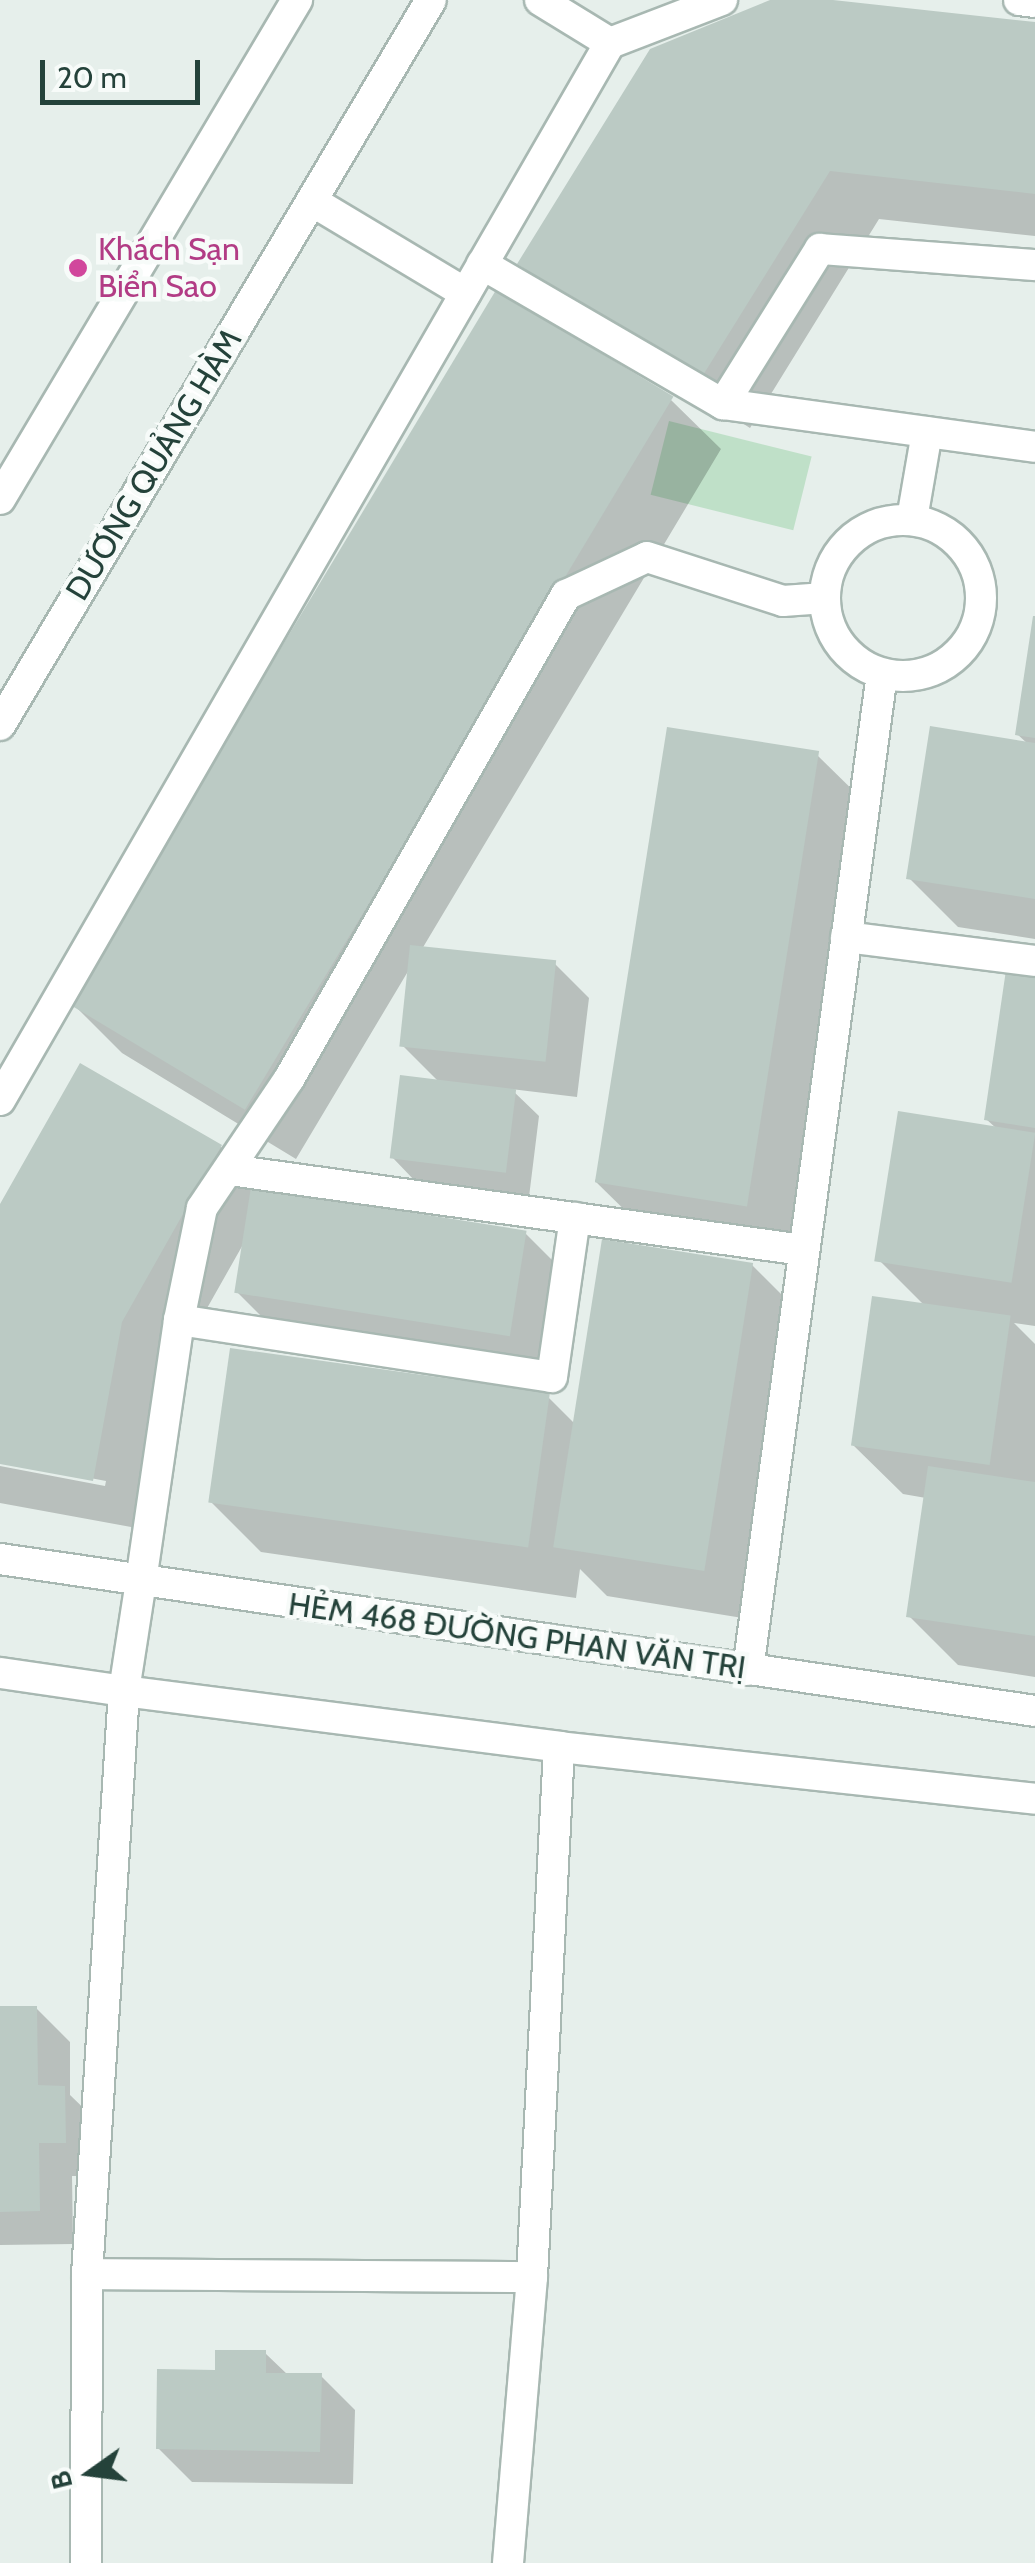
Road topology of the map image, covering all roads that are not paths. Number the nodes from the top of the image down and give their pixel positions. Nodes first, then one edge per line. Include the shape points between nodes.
1 (297, 0) edge
2 (431, 0) edge
3 (540, 0) edge
4 (722, 0) edge
5 (1019, 0) edge
6 (1035, 2) edge
7 (610, 43) junction
8 (312, 201) junction
9 (482, 264) junction
10 (1035, 266) edge
11 (466, 294) junction
12 (724, 404) junction
13 (926, 432) junction
14 (1035, 447) edge
15 (0, 500) edge
16 (912, 519) junction
17 (824, 598) junction
18 (882, 674) junction
19 (0, 724) edge
20 (846, 936) junction
21 (1035, 961) edge
22 (0, 1100) edge
23 (230, 1170) junction
24 (575, 1218) junction
25 (803, 1250) junction
26 (179, 1320) junction
27 (0, 1559) edge
28 (141, 1580) junction
29 (748, 1670) junction
30 (0, 1673) edge
31 (124, 1690) junction
32 (1035, 1712) edge
33 (558, 1747) junction
34 (1035, 1799) edge
35 (88, 2274) junction
36 (532, 2277) junction
37 (86, 2563) edge
38 (508, 2563) edge

1 - 15 street
2 - 8 street, DƯƠNG QUẢNG HÀM
3 - 7 street
4 - 7 street
5 - 6 street
7 - 9 street
8 - 11 street
8 - 19 street, DƯƠNG QUẢNG HÀM
9 - 11 street
9 - 12 street
10 - 12 street via 820,249
11 - 22 street
12 - 13 street
13 - 14 street
13 - 16 street
16 - 17 street via 860,531 841,548
16 - 18 street via 960,542 982,591 980,616 954,659 908,677
17 - 18 street via 841,646
17 - 23 street via 784,601 647,556 566,595 394,900
18 - 20 street
20 - 21 street
20 - 25 street
23 - 24 street
23 - 26 street via 202,1208
24 - 25 street
24 - 26 street via 552,1377
25 - 29 street
26 - 28 street
27 - 28 street, HẺM 468 ĐƯỜNG PHAN VĂN TRỊ
28 - 29 street, HẺM 468 ĐƯỜNG PHAN VĂN TRỊ
28 - 31 street
29 - 32 street, HẺM 468 ĐƯỜNG PHAN VĂN TRỊ
30 - 31 street
31 - 33 street
31 - 35 street
33 - 34 street
33 - 36 street
35 - 36 street
35 - 37 street
36 - 38 street

